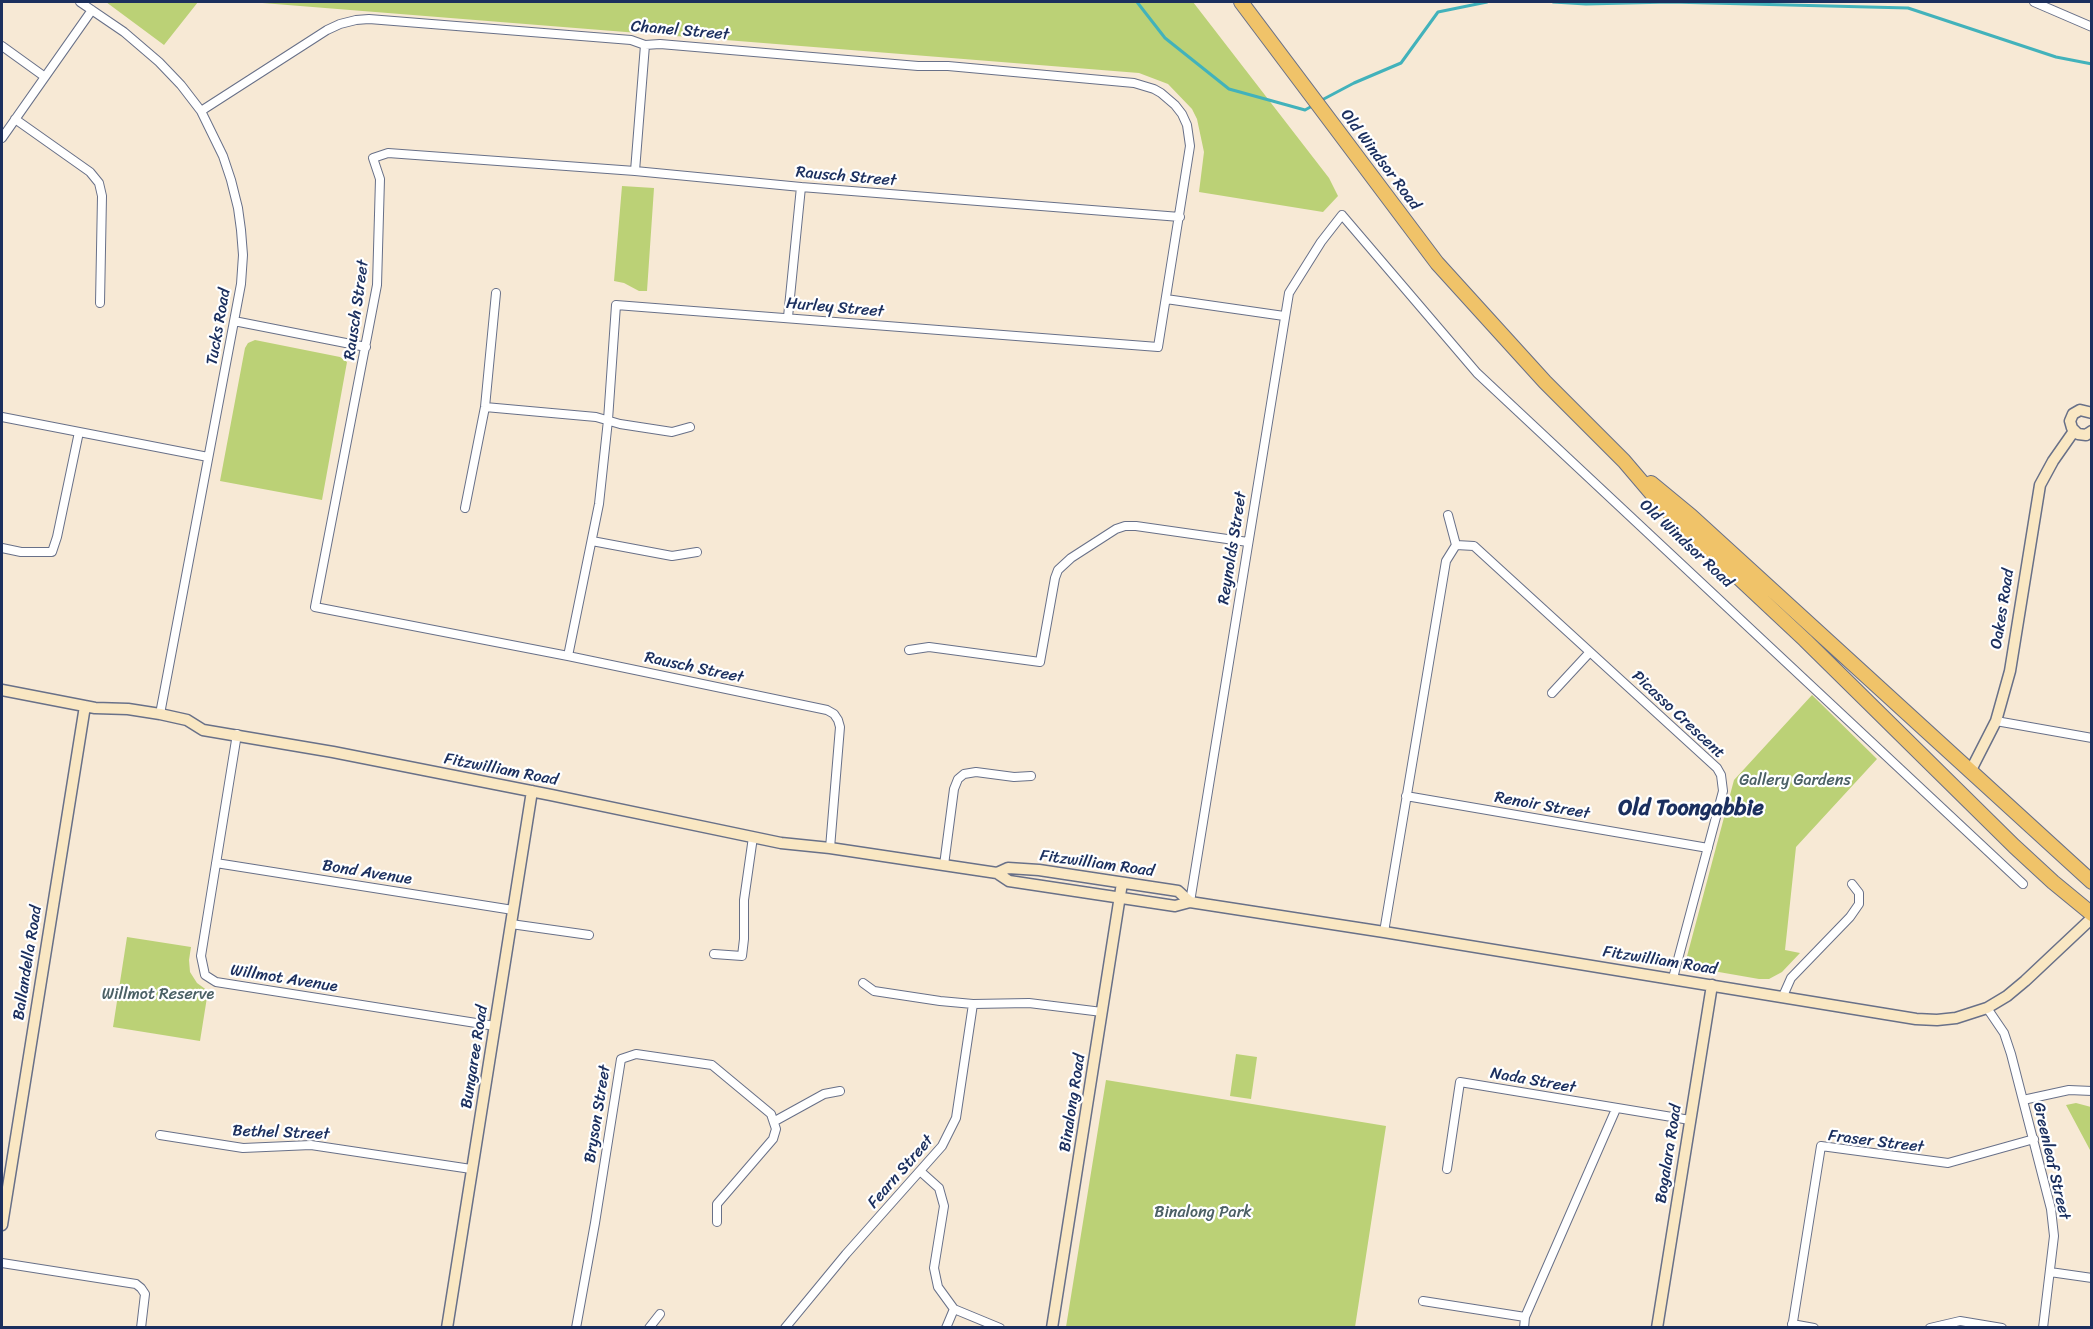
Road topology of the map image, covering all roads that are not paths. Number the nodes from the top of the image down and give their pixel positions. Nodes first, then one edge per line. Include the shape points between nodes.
1 (80, 2) edge
2 (1241, 2) edge
3 (2034, 2) edge
4 (92, 10) junction
5 (2091, 27) edge
6 (645, 45) junction
7 (2, 46) edge
8 (45, 77) junction
9 (1175, 105) joint
10 (201, 111) junction
11 (15, 119) junction
12 (2, 138) edge
13 (635, 171) junction
14 (801, 187) junction
15 (1342, 214) joint
16 (1180, 217) junction
17 (496, 293) dead end
18 (1166, 299) junction
19 (100, 303) dead end
20 (1284, 316) junction
21 (788, 317) junction
22 (234, 321) junction
23 (366, 347) junction
24 (485, 407) junction
25 (2091, 413) edge
26 (2, 417) edge
27 (608, 420) junction
28 (690, 427) dead end
29 (2074, 431) junction
30 (2091, 431) edge
31 (79, 432) junction
32 (208, 456) junction
33 (1624, 461) junction
34 (465, 508) dead end
35 (1448, 515) dead end
36 (592, 541) junction
37 (1248, 542) junction
38 (1456, 545) junction
39 (2, 548) edge
40 (698, 552) dead end
41 (909, 650) dead end
42 (1590, 652) junction
43 (568, 656) junction
44 (2, 690) edge
45 (1552, 693) dead end
46 (85, 706) junction
47 (160, 714) junction
48 (1996, 721) junction
49 (237, 734) junction
50 (2091, 738) edge
51 (1971, 770) junction
52 (1031, 776) dead end
53 (1956, 790) junction
54 (532, 791) junction
55 (1406, 796) junction
56 (753, 837) junction
57 (830, 848) junction
58 (1708, 848) junction
59 (216, 863) junction
60 (944, 866) junction
61 (997, 873) junction
62 (2091, 882) edge
63 (1122, 883) junction
64 (1852, 884) dead end
65 (2023, 884) dead end
66 (1120, 897) junction
67 (1190, 902) junction
68 (513, 910) junction
69 (2091, 916) edge
70 (511, 924) junction
71 (1384, 932) junction
72 (589, 935) dead end
73 (714, 954) dead end
74 (1673, 978) junction
75 (862, 983) dead end
76 (1712, 985) junction
77 (1783, 996) junction
78 (973, 1004) junction
79 (1987, 1008) junction
80 (1102, 1012) junction
81 (495, 1026) junction
82 (840, 1091) dead end
83 (2091, 1091) edge
84 (2023, 1100) junction
85 (1616, 1108) junction
86 (1690, 1120) junction
87 (775, 1121) junction
88 (160, 1135) dead end
89 (2034, 1139) junction
90 (471, 1169) junction
91 (1447, 1169) dead end
92 (920, 1172) junction
93 (3, 1210) edge
94 (717, 1222) dead end
95 (2, 1226) edge
96 (2, 1263) edge
97 (2050, 1272) junction
98 (2091, 1278) edge
99 (1423, 1301) dead end
100 (954, 1310) junction
101 (660, 1314) dead end
102 (1525, 1317) junction
103 (1792, 1326) edge
104 (579, 1327) edge
105 (141, 1328) edge
106 (447, 1328) edge
107 (649, 1328) edge
108 (785, 1328) edge
109 (946, 1328) edge
110 (1000, 1328) edge
111 (1052, 1328) edge
112 (1524, 1328) edge
113 (1657, 1328) edge
114 (1814, 1328) edge
115 (1930, 1328) edge
116 (2002, 1328) edge
117 (2043, 1328) edge

1 - 4 street, Tucks Road
2 - 33 highway, Old Windsor Road via 1437,263
3 - 5 street
4 - 8 street
4 - 10 street, Tucks Road via 159,62
6 - 9 street, Chanel Street via 1134,83 1154,89
6 - 10 street, Chanel Street via 631,40 356,20 327,30
6 - 13 street
7 - 8 street
8 - 11 street
9 - 16 street, Hurley Street via 1187,125 1190,146
10 - 22 street, Tucks Road via 223,156 238,208 243,255
11 - 12 street
11 - 19 street via 90,172 99,183
13 - 14 street, Rausch Street
13 - 23 street, Rausch Street via 388,153 373,158 380,179 378,270
14 - 16 street, Rausch Street
14 - 21 street
15 - 20 street, Reynolds Street via 1289,293
15 - 65 street, Old Windsor Road via 1477,373
16 - 18 street, Hurley Street
17 - 24 street
18 - 20 street
18 - 21 street, Hurley Street via 1158,347
20 - 37 street, Reynolds Street
21 - 27 street, Hurley Street via 616,305
22 - 23 street
22 - 32 street, Tucks Road
23 - 43 street, Rausch Street via 315,607
24 - 27 street
24 - 34 street
25 - 29 main road, Oakes Road via 2080,410 2073,414 2070,421
26 - 31 street
27 - 28 street via 672,432
27 - 36 street, Hurley Street
29 - 30 main road via 2081,435
29 - 48 main road, Oakes Road via 2040,485 2010,670
31 - 32 street
31 - 39 street via 52,552
32 - 47 street, Tucks Road
33 - 51 highway, Old Windsor Road via 1691,516
33 - 53 highway, Old Windsor Road via 1664,508 1805,640
35 - 38 street
36 - 40 street via 672,556
36 - 43 street, Hurley Street
37 - 41 street via 1125,526 1058,570 1041,662 929,647
37 - 67 street, Reynolds Street
38 - 42 street, Picasso Crescent via 1474,546
38 - 55 street via 1446,561
42 - 45 street
42 - 58 street, Picasso Crescent via 1721,775 1723,791
43 - 57 street, Rausch Street via 834,714 840,727
44 - 46 main road, Fitzwilliam Road
46 - 47 main road, Fitzwilliam Road
46 - 93 main road, Ballandella Road
47 - 49 main road, Fitzwilliam Road via 187,720 203,730
48 - 50 street
48 - 51 main road, Oakes Road
49 - 54 main road, Fitzwilliam Road
49 - 59 street, Willmot Avenue
51 - 53 highway, Oakes Road
51 - 62 highway, Old Windsor Road
52 - 60 street via 976,772 958,779
53 - 69 highway, Old Windsor Road
54 - 56 main road, Fitzwilliam Road
54 - 68 main road, Bungaree Road
55 - 58 street, Renoir Street
55 - 71 street
56 - 57 main road, Fitzwilliam Road
56 - 73 street via 744,900 742,956
57 - 60 main road, Fitzwilliam Road
58 - 74 street, Picasso Crescent
59 - 68 street, Bond Avenue
59 - 81 street, Willmot Avenue via 201,956 210,980
60 - 61 main road, Fitzwilliam Road
61 - 63 main road, Fitzwilliam Road via 1008,868 1040,870
61 - 66 main road, Fitzwilliam Road via 1009,881
63 - 66 main road, Binalong Road
63 - 67 main road, Fitzwilliam Road via 1178,891
64 - 77 street via 1859,893 1859,904 1791,978
66 - 67 main road, Fitzwilliam Road via 1175,906
66 - 80 main road, Binalong Road
67 - 71 main road, Fitzwilliam Road
68 - 70 main road, Bungaree Road
69 - 79 main road, Fitzwilliam Road via 2025,981
70 - 72 street
70 - 81 main road, Bungaree Road
71 - 74 main road, Fitzwilliam Road
74 - 76 main road, Fitzwilliam Road
75 - 78 street via 874,991
76 - 77 main road, Fitzwilliam Road
76 - 86 main road, Bogalara Road
77 - 79 main road, Fitzwilliam Road via 1926,1020 1956,1018
78 - 80 street via 1029,1003
78 - 92 street, Fearn Street via 956,1118 942,1146
79 - 84 street, Greenleaf Street via 2007,1042
80 - 111 main road, Binalong Road
81 - 90 main road, Bungaree Road
82 - 87 street via 824,1094
83 - 84 street via 2069,1090
84 - 89 street, Greenleaf Street
85 - 86 street, Nada Street
85 - 91 street, Nada Street via 1460,1082
85 - 102 street
86 - 113 main road, Bogalara Road
87 - 94 street via 773,1138 717,1204
87 - 104 street, Bryson Street via 712,1065 636,1054 621,1059
88 - 90 street, Bethel Street via 243,1148 311,1145
89 - 97 street, Greenleaf Street via 2053,1222
89 - 103 street, Fraser Street via 1948,1163 1821,1146
90 - 106 main road, Bungaree Road
92 - 100 street via 942,1195 944,1206 934,1277
92 - 108 street, Fearn Street
93 - 95 main road, Ballandella Road
96 - 105 street via 136,1284 145,1294
97 - 98 street
97 - 117 street, Greenleaf Street
99 - 102 street
100 - 109 street
100 - 110 street
101 - 107 street
102 - 112 street
103 - 114 street
115 - 116 street via 1960,1321

